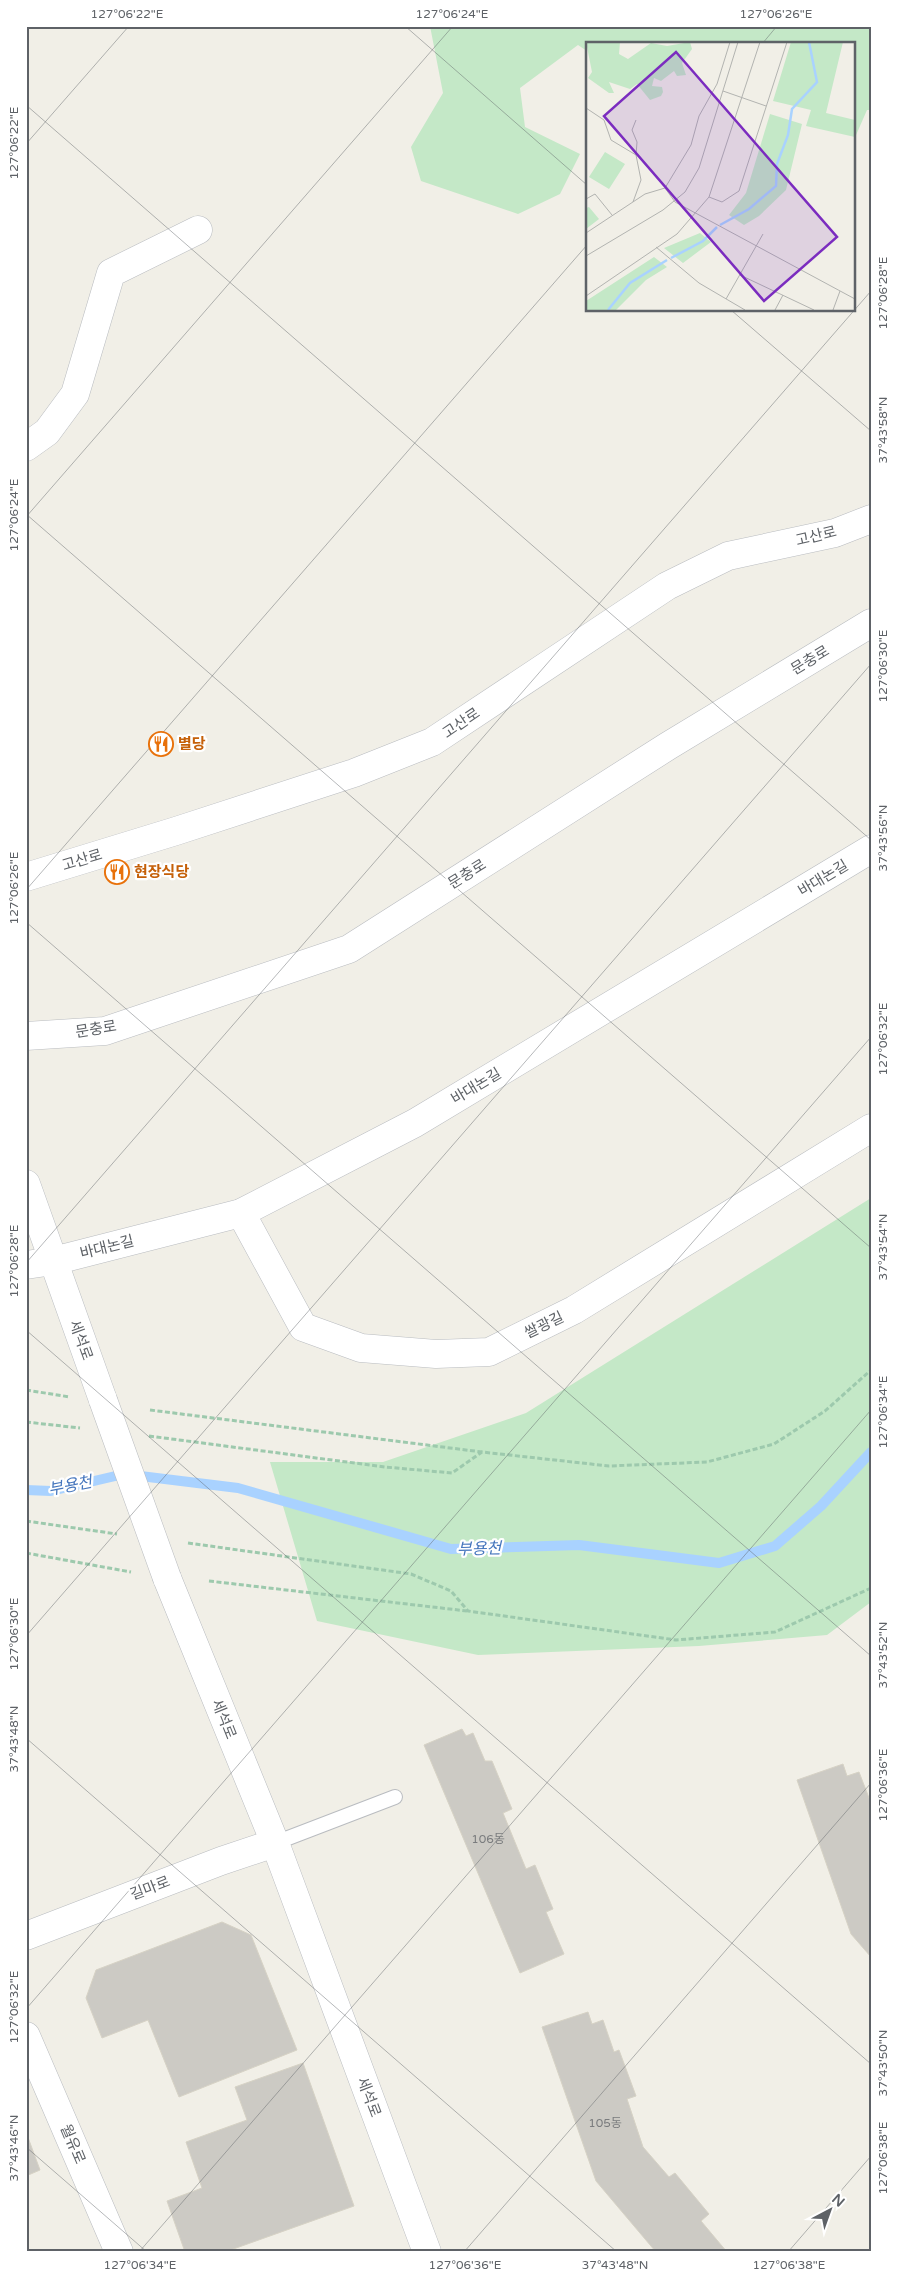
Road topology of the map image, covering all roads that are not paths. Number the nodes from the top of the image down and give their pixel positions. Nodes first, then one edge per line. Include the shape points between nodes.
1 (198, 230) dead end
2 (26, 447) edge
3 (871, 519) edge
4 (871, 623) edge
5 (871, 849) edge
6 (26, 876) edge
7 (26, 1036) edge
8 (871, 1128) edge
9 (26, 1184) edge
10 (240, 1213) junction
11 (53, 1261) junction
12 (26, 1265) edge
13 (396, 1797) dead end
14 (275, 1843) junction
15 (26, 1936) edge
16 (26, 2036) edge
17 (120, 2252) edge
18 (427, 2252) edge

1 - 2 street via 111,273 75,394 47,432
3 - 6 street, 고산로 via 835,533 728,556 667,586 432,742 354,772 176,831
4 - 7 street, 문충로 via 668,746 349,949 105,1030
5 - 10 street, 바대논길 via 415,1122
8 - 10 street, 쌀광길 via 574,1310 490,1352 436,1354 361,1348 304,1328
9 - 11 street, 세석로
10 - 11 street, 바대논길
11 - 12 street, 바대논길
11 - 14 street, 세석로, bridge via 167,1578
13 - 14 lane
14 - 15 street, 길마로
14 - 18 street, 세석로
16 - 17 street, 월유로

